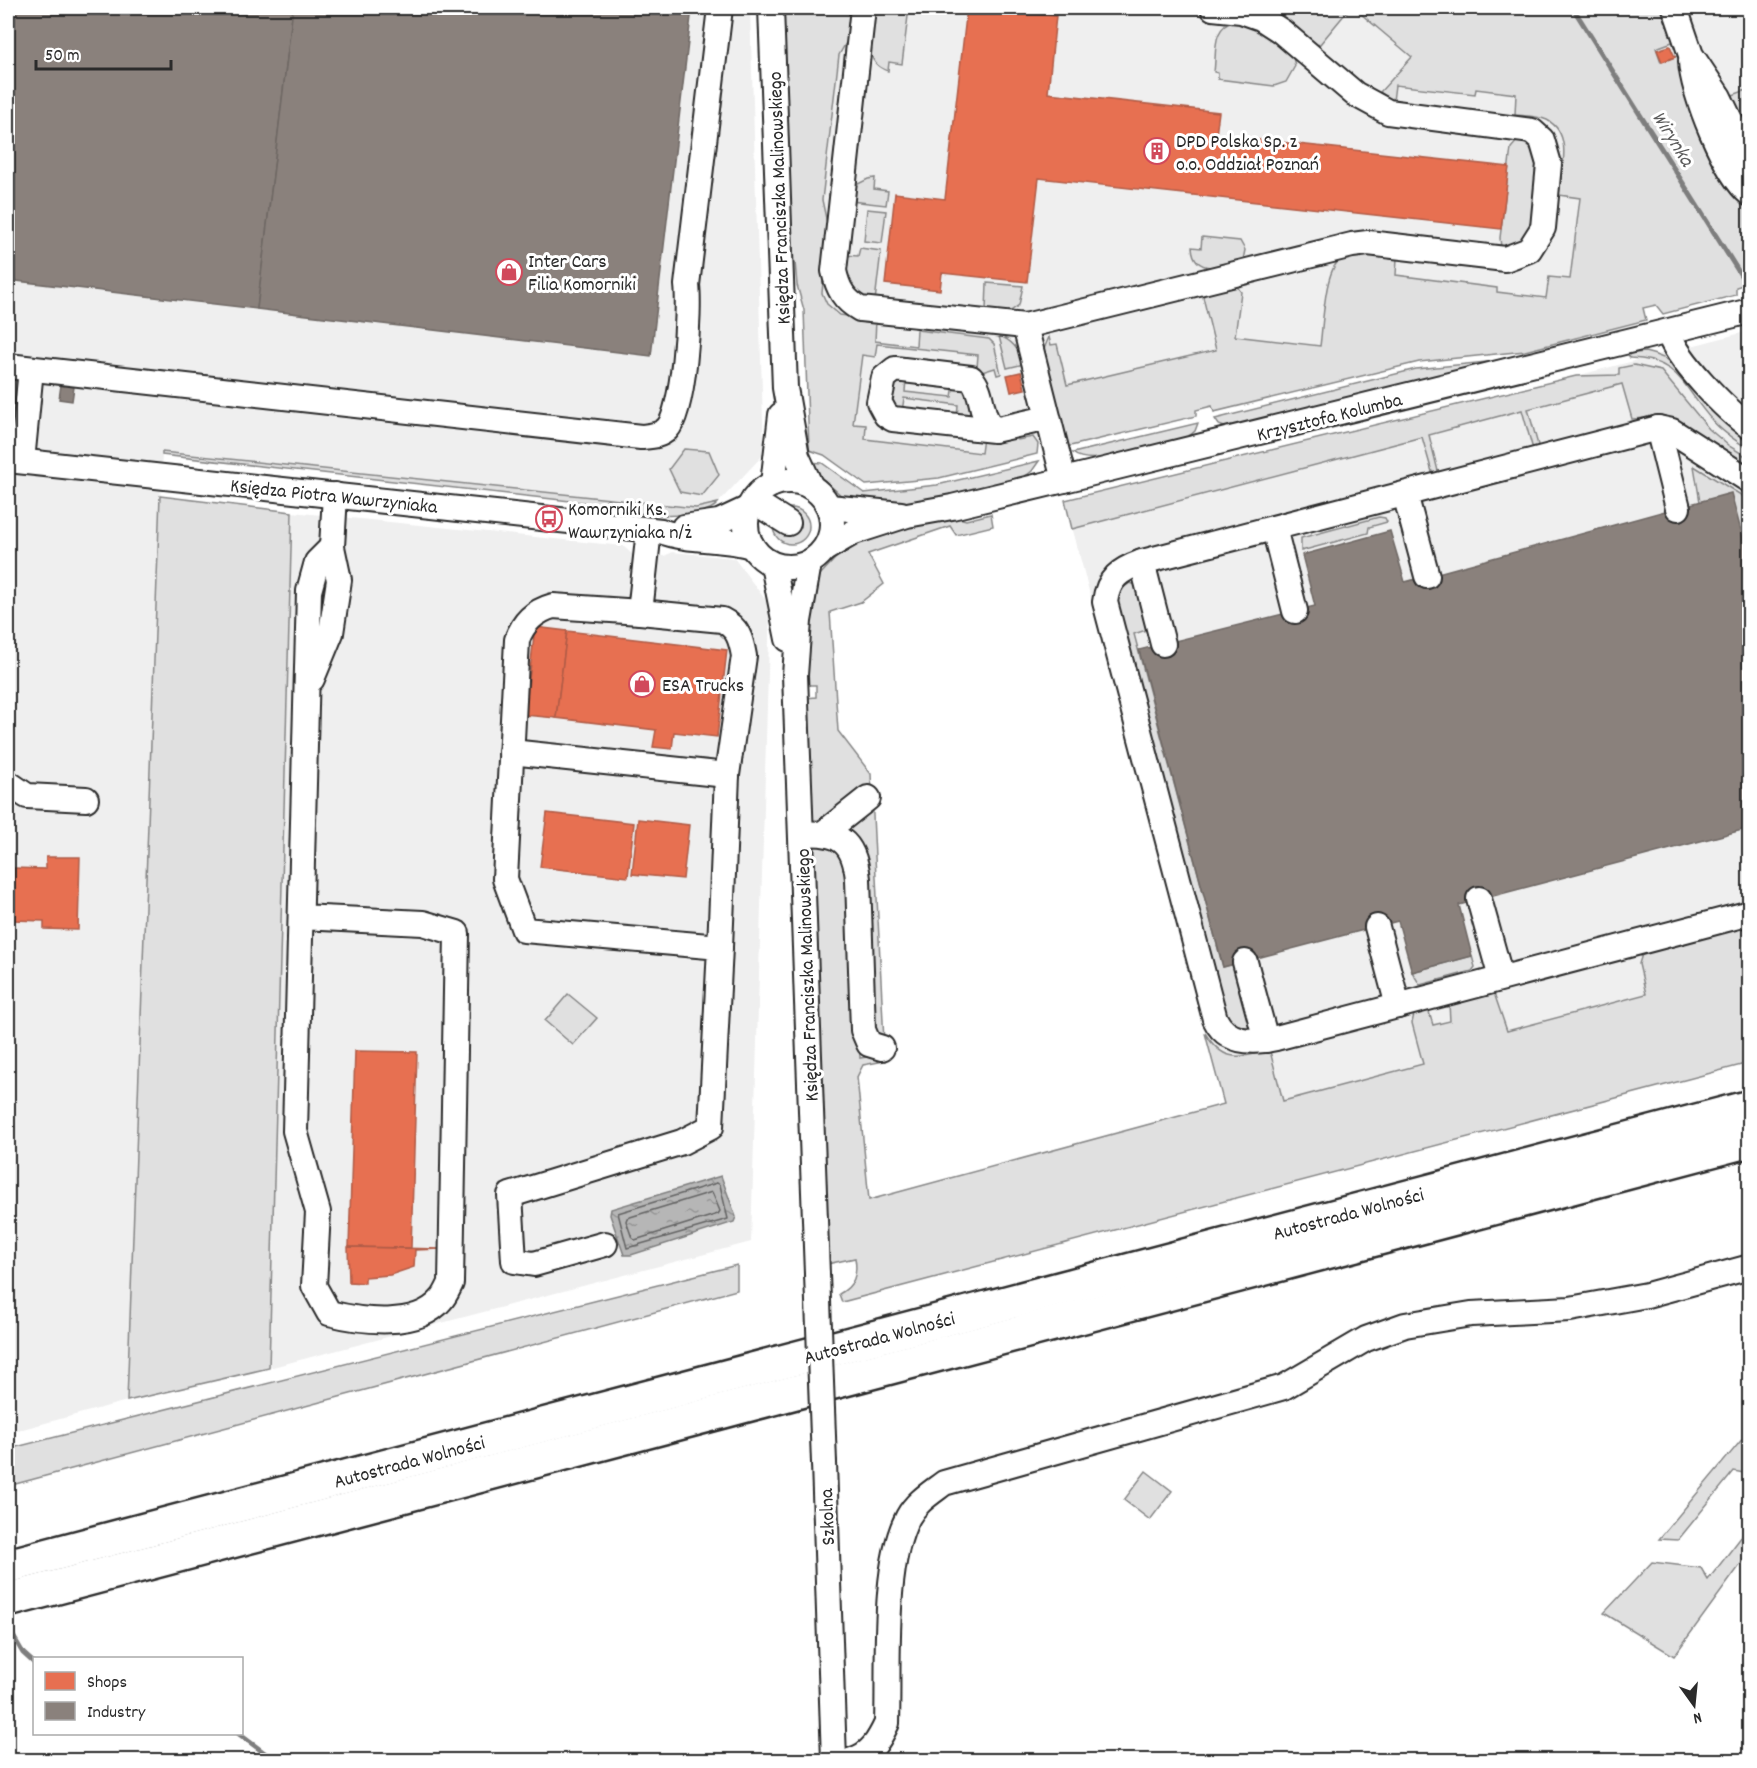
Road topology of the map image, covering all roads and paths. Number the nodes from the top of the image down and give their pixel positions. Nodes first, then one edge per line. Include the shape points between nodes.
1 (720, 8) edge
2 (771, 8) edge
3 (863, 8) edge
4 (1213, 8) edge
5 (1675, 8) edge
6 (1744, 161) edge
7 (1749, 194) edge
8 (1749, 311) edge
9 (1025, 326) junction
10 (1669, 333) junction
11 (8, 366) edge
12 (32, 369) junction
13 (785, 388) junction
14 (1048, 418) junction
15 (1749, 427) edge
16 (1658, 428) junction
17 (994, 430) dead end
18 (11, 464) edge
19 (1064, 480) junction
20 (1749, 481) edge
21 (774, 484) junction
22 (811, 487) junction
23 (1405, 494) junction
24 (335, 495) junction
25 (751, 504) junction
26 (829, 507) junction
27 (1678, 508) dead end
28 (907, 515) junction
29 (788, 523) dead end
30 (1274, 528) junction
31 (655, 531) junction
32 (752, 546) junction
33 (817, 556) junction
34 (1142, 562) junction
35 (773, 565) junction
36 (1427, 576) dead end
37 (1295, 611) dead end
38 (640, 612) junction
39 (1162, 644) dead end
40 (795, 675) junction
41 (511, 752) junction
42 (727, 775) junction
43 (8, 783) edge
44 (868, 798) dead end
45 (86, 799) dead end
46 (813, 833) junction
47 (1479, 900) dead end
48 (1749, 913) edge
49 (301, 917) junction
50 (1377, 927) dead end
51 (720, 947) junction
52 (1245, 962) dead end
53 (1501, 978) junction
54 (1398, 1006) junction
55 (1266, 1040) junction
56 (882, 1048) dead end
57 (1749, 1107) edge
58 (1749, 1140) edge
59 (605, 1244) dead end
60 (1749, 1267) edge
61 (817, 1274) joint
62 (8, 1566) edge
63 (8, 1600) edge
64 (834, 1761) edge
65 (852, 1761) edge

1 - 12 street via 687,285 689,305 677,410 666,431 641,437
2 - 13 street, Księdza Franciszka Malinowskiego
3 - 9 street via 834,271 841,294 849,303 871,312
4 - 9 street via 1261,18 1355,94 1388,112 1532,131 1542,140 1549,164 1543,228 1537,240 1529,250 1505,259 1368,243 1352,245
5 - 6 street via 1702,105
6 - 7 street
8 - 10 street, Krzysztofa Kolumba
9 - 14 street
10 - 15 street via 1675,348 1725,407
10 - 19 street, Krzysztofa Kolumba
11 - 12 street
12 - 18 street
13 - 21 street, Księdza Franciszka Malinowskiego
13 - 22 street, Księdza Franciszka Malinowskiego via 797,456
14 - 17 street
14 - 19 street
16 - 20 street via 1672,431
16 - 23 street
16 - 27 street
18 - 24 street, Księdza Piotra Wawrzyniaka
19 - 28 street, Krzysztofa Kolumba
21 - 22 street via 798,482
21 - 25 street
22 - 26 street
23 - 30 street
23 - 36 street
24 - 31 street, Księdza Piotra Wawrzyniaka
24 - 49 street via 332,547 339,579 331,633 307,690
25 - 29 street
25 - 31 street, Księdza Piotra Wawrzyniaka via 719,522
25 - 32 street via 747,533
26 - 28 street, Krzysztofa Kolumba
26 - 33 street via 833,528
28 - 33 street, Krzysztofa Kolumba via 854,532
30 - 34 street
30 - 37 street
31 - 32 street, Księdza Piotra Wawrzyniaka
31 - 38 street
32 - 35 street
33 - 35 street via 787,567
33 - 40 street, Księdza Franciszka Malinowskiego via 799,621
34 - 39 street
34 - 55 street via 1113,577 1106,593 1108,620 1215,1018 1223,1030 1237,1039
35 - 40 street, Księdza Franciszka Malinowskiego
38 - 41 street via 565,605 541,609 530,618 517,640
38 - 42 street via 722,620 738,633 744,656
40 - 46 street, Księdza Franciszka Malinowskiego
41 - 42 street
41 - 51 street via 505,879 524,930
42 - 51 street
43 - 45 street via 27,796
44 - 46 street
46 - 56 street via 843,842 855,859 863,1030 869,1044
46 - 61 street, Księdza Franciszka Malinowskiego
47 - 53 street
48 - 53 street
49 - 49 street via 295,1131 318,1212 314,1286 329,1313 350,1318 403,1319 425,1313 441,1300 451,1284 457,933 423,923
50 - 54 street
51 - 59 street via 711,1127 682,1142 510,1194 514,1261 534,1264
52 - 55 street
53 - 54 street
54 - 55 street
57 - 62 highway, Autostrada Wolności
58 - 63 highway, Autostrada Wolności
60 - 65 street via 1647,1295 1570,1309 1471,1314 1405,1325 1366,1339 1284,1387 944,1483 922,1499 908,1517 896,1547 887,1723 877,1744
61 - 64 street, Szkolna, bridge

